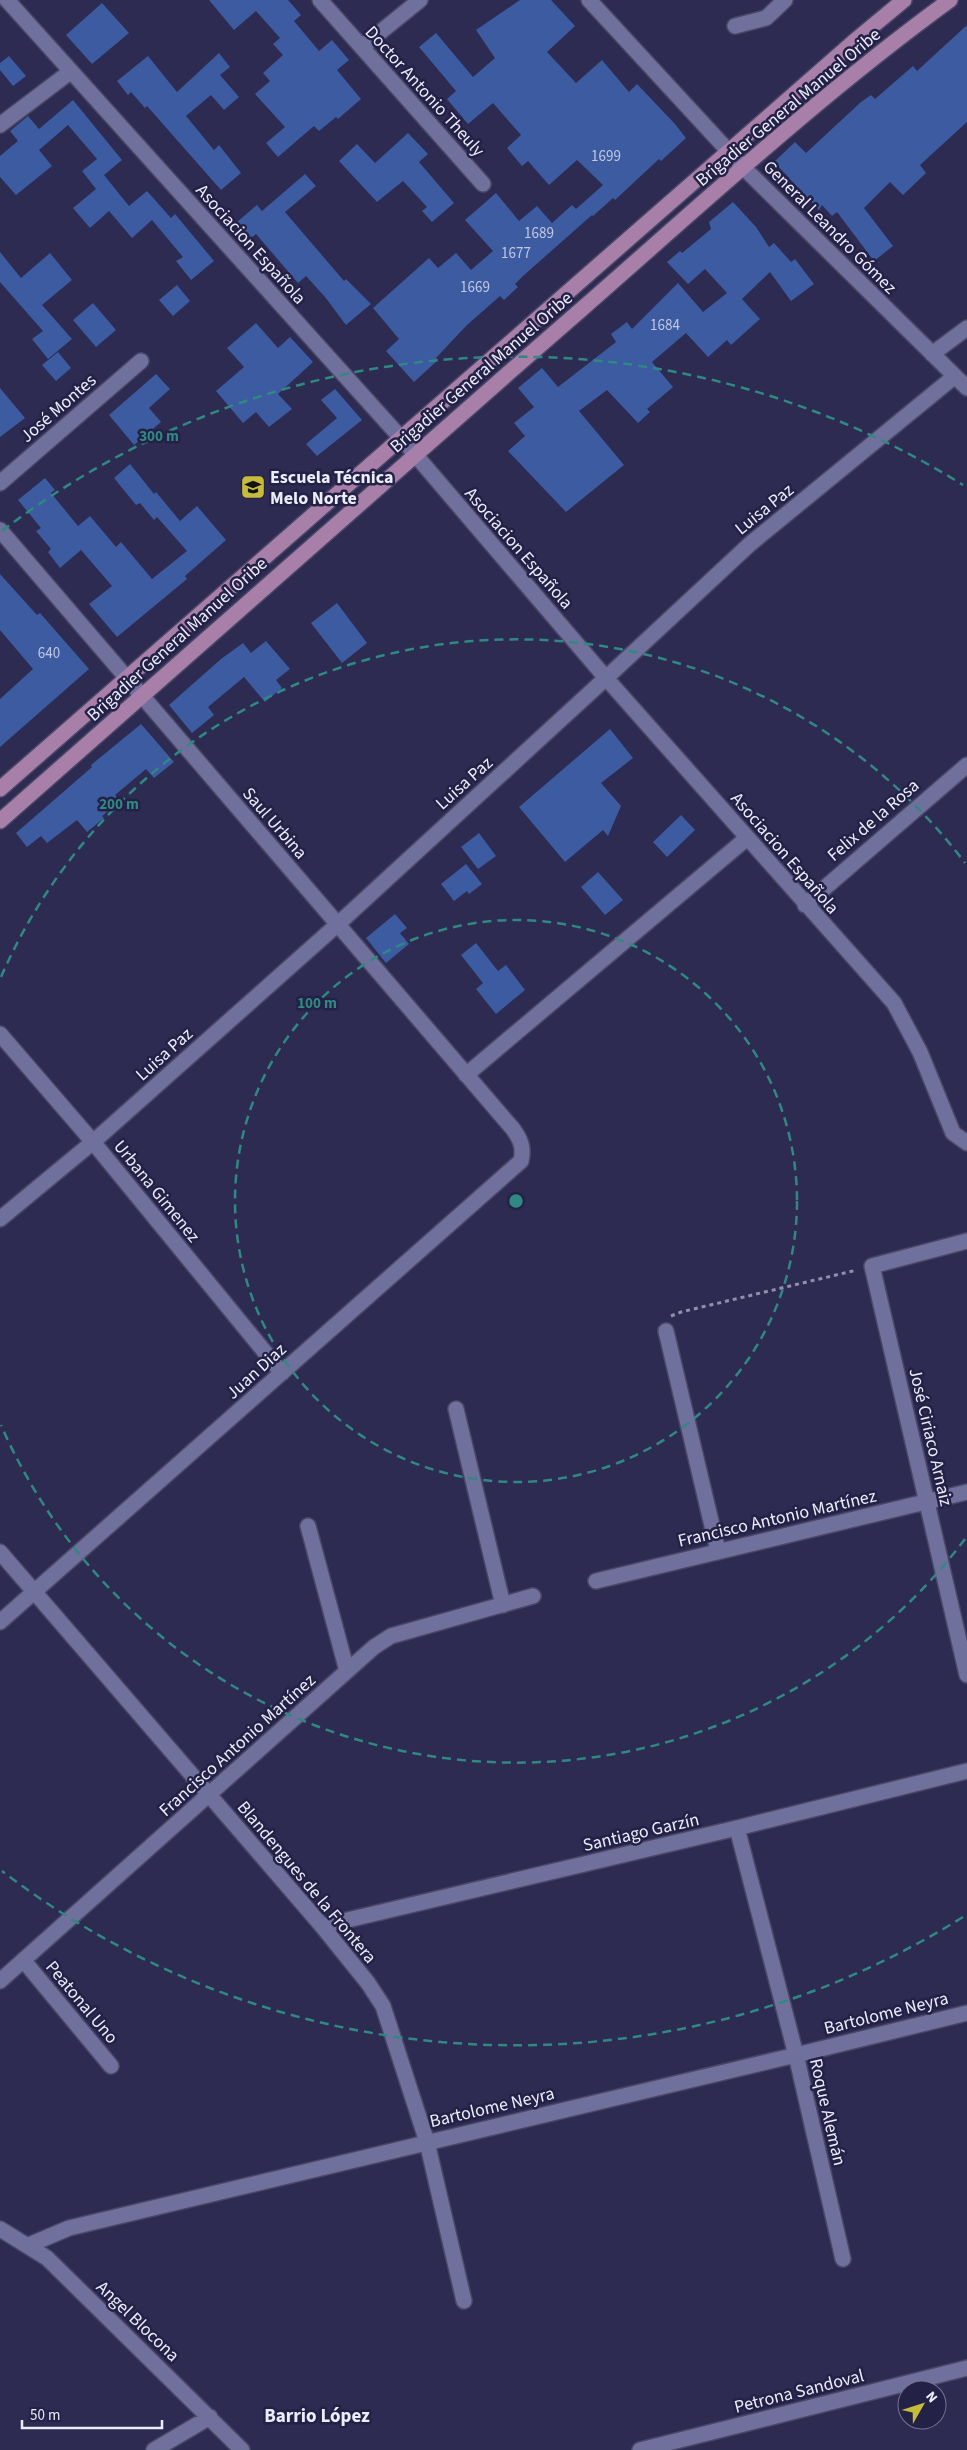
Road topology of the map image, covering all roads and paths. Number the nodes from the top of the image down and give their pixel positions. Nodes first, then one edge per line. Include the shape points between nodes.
1 (7, 0) edge
2 (320, 0) edge
3 (420, 0) edge
4 (589, 0) edge
5 (785, 0) edge
6 (904, 0) edge
7 (950, 0) edge
8 (735, 26) dead end
9 (362, 47) junction
10 (70, 72) junction
11 (0, 125) edge
12 (729, 153) junction
13 (744, 168) junction
14 (483, 184) dead end
15 (967, 328) edge
16 (932, 354) junction
17 (141, 361) dead end
18 (955, 376) junction
19 (967, 388) edge
20 (401, 438) junction
21 (415, 455) junction
22 (0, 482) edge
23 (0, 530) edge
24 (277, 547) junction
25 (290, 563) junction
26 (206, 609) junction
27 (220, 626) junction
28 (126, 678) junction
29 (606, 678) junction
30 (141, 696) junction
31 (967, 765) edge
32 (0, 790) edge
33 (0, 821) edge
34 (747, 838) junction
35 (805, 905) junction
36 (338, 924) junction
37 (0, 1034) edge
38 (466, 1075) junction
39 (521, 1141) joint
40 (93, 1142) junction
41 (967, 1143) edge
42 (0, 1219) edge
43 (967, 1241) edge
44 (872, 1266) junction
45 (666, 1331) joint
46 (282, 1373) junction
47 (456, 1409) dead end
48 (967, 1492) edge
49 (927, 1502) junction
50 (308, 1526) dead end
51 (718, 1550) junction
52 (0, 1552) edge
53 (596, 1581) dead end
54 (35, 1593) junction
55 (533, 1596) dead end
56 (503, 1605) junction
57 (0, 1622) edge
58 (347, 1671) junction
59 (967, 1675) edge
60 (967, 1771) edge
61 (209, 1796) junction
62 (736, 1828) junction
63 (322, 1926) junction
64 (24, 1962) junction
65 (0, 1981) edge
66 (967, 2012) edge
67 (796, 2055) junction
68 (111, 2066) dead end
69 (427, 2142) junction
70 (0, 2229) edge
71 (29, 2245) junction
72 (843, 2259) dead end
73 (464, 2301) dead end
74 (967, 2368) edge
75 (210, 2417) junction
76 (154, 2450) edge
77 (242, 2450) edge
78 (640, 2450) edge

1 - 10 street, Asociacion Española
2 - 9 street, Doctor Antonio Theuly
3 - 9 street
4 - 12 street, General Leandro Gómez
5 - 8 street via 766,18
6 - 12 main road, Brigadier General Manuel Oribe
7 - 13 main road, Brigadier General Manuel Oribe via 850,77
9 - 14 street, Doctor Antonio Theuly
10 - 11 street
10 - 20 street, Asociacion Española
12 - 13 street, General Leandro Gómez
12 - 20 main road, Brigadier General Manuel Oribe
13 - 16 street, General Leandro Gómez
13 - 21 main road, Brigadier General Manuel Oribe
15 - 16 street
16 - 18 street, General Leandro Gómez
17 - 22 street, José Montes
18 - 19 street, General Leandro Gómez
18 - 29 street, Luisa Paz via 750,544
20 - 21 street, Asociacion Española
20 - 24 main road, Brigadier General Manuel Oribe
21 - 25 main road, Brigadier General Manuel Oribe
21 - 29 street, Asociacion Española
23 - 28 street, Saul Urbina
24 - 25 main road
24 - 26 main road, Brigadier General Manuel Oribe
25 - 27 main road, Brigadier General Manuel Oribe
26 - 27 main road
26 - 28 main road, Brigadier General Manuel Oribe
27 - 30 main road, Brigadier General Manuel Oribe
28 - 30 street, Saul Urbina
28 - 32 main road, Brigadier General Manuel Oribe
29 - 34 street, Asociacion Española
29 - 36 street, Luisa Paz
30 - 33 main road, Brigadier General Manuel Oribe
30 - 36 street, Saul Urbina
31 - 35 street, Felix de la Rosa
34 - 35 street, Asociacion Española
34 - 38 street
35 - 41 street, Asociacion Española via 894,1003 920,1052 953,1133
36 - 38 street, Saul Urbina
36 - 40 street, Luisa Paz
37 - 40 street, Urbana Gimenez
38 - 39 street, Saul Urbina
39 - 46 street, Juan Diaz via 521,1161
40 - 42 street, Luisa Paz
40 - 46 street, Urbana Gimenez
43 - 44 street
44 - 45 path via 681,1312 670,1317
44 - 49 street, José Ciriaco Arnaiz
45 - 51 street
46 - 54 street, Juan Diaz
47 - 56 street
48 - 49 street, Francisco Antonio Martínez
49 - 51 street, Francisco Antonio Martínez
49 - 59 street, José Ciriaco Arnaiz
50 - 58 street
51 - 53 street, Francisco Antonio Martínez
52 - 54 street, Blandengues de la Frontera
54 - 57 street, Juan Diaz
54 - 61 street, Blandengues de la Frontera
55 - 56 street, Francisco Antonio Martínez
56 - 58 street, Francisco Antonio Martínez via 391,1636
58 - 61 street, Francisco Antonio Martínez
60 - 62 street, Santiago Garzín
61 - 63 street, Blandengues de la Frontera
61 - 64 street, Francisco Antonio Martínez
62 - 63 street, Santiago Garzín
62 - 67 street, Roque Alemán
63 - 69 street, Blandengues de la Frontera via 383,2006
64 - 65 street, Francisco Antonio Martínez
64 - 68 street, Peatonal Uno
66 - 67 street, Bartolome Neyra
67 - 69 street, Bartolome Neyra
67 - 72 street, Roque Alemán
69 - 71 street, Bartolome Neyra via 69,2228
69 - 73 street, Blandengues de la Frontera
70 - 71 street, Angel Blocona
71 - 75 street, Angel Blocona via 47,2258
74 - 78 street, Petrona Sandoval
75 - 76 street
75 - 77 street, Angel Blocona

